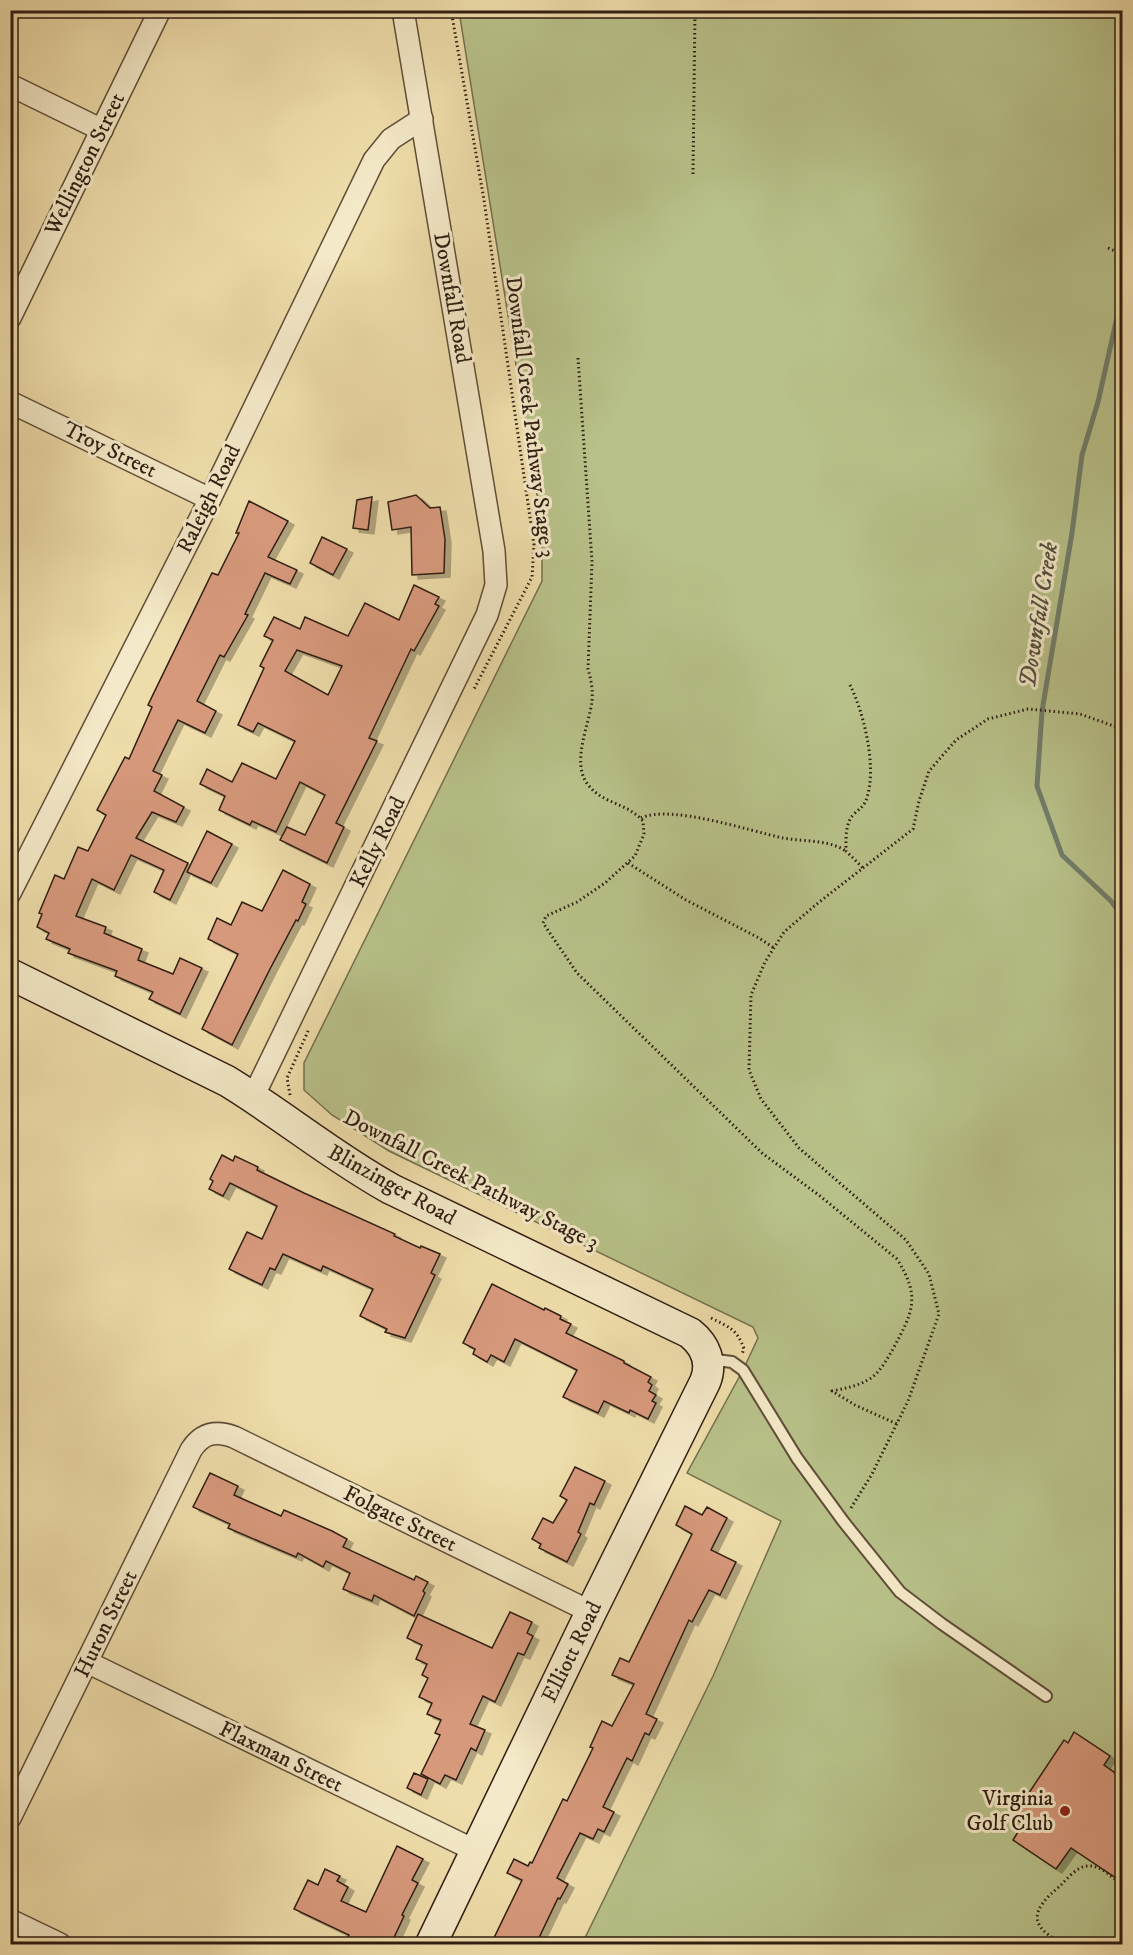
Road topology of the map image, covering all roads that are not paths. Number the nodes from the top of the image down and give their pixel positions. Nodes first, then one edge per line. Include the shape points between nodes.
1 (160, 10) edge
2 (404, 10) edge
3 (10, 85) edge
4 (422, 119) junction
5 (102, 130) junction
6 (10, 318) edge
7 (10, 402) edge
8 (210, 499) junction
9 (496, 585) joint
10 (10, 893) edge
11 (10, 974) edge
12 (254, 1097) junction
13 (708, 1359) junction
14 (207, 1434) joint
15 (591, 1612) junction
16 (87, 1662) junction
17 (1046, 1696) dead end
18 (10, 1818) edge
19 (476, 1851) junction
20 (10, 1920) edge
21 (60, 1944) edge
22 (430, 1944) edge

1 - 5 street, Wellington Street
2 - 4 street, Downfall Road
3 - 5 street
4 - 8 street, Raleigh Road via 391,139 374,160
4 - 9 street, Downfall Road via 494,551
5 - 6 street, Wellington Street
7 - 8 street, Troy Street
8 - 10 street, Raleigh Road
9 - 12 street, Kelly Road via 482,626
11 - 12 street, Blinzinger Road
12 - 13 street, Blinzinger Road via 334,1155 391,1190 690,1333 700,1342
13 - 15 street, Elliott Road via 709,1371 701,1391
13 - 17 lane via 732,1362 743,1370 796,1458 900,1592
14 - 15 street, Folgate Street via 234,1437
14 - 16 street, Huron Street via 191,1450
15 - 19 street, Elliott Road
16 - 18 street, Huron Street
16 - 19 street, Flaxman Street
19 - 22 street, Elliott Road
20 - 21 street

